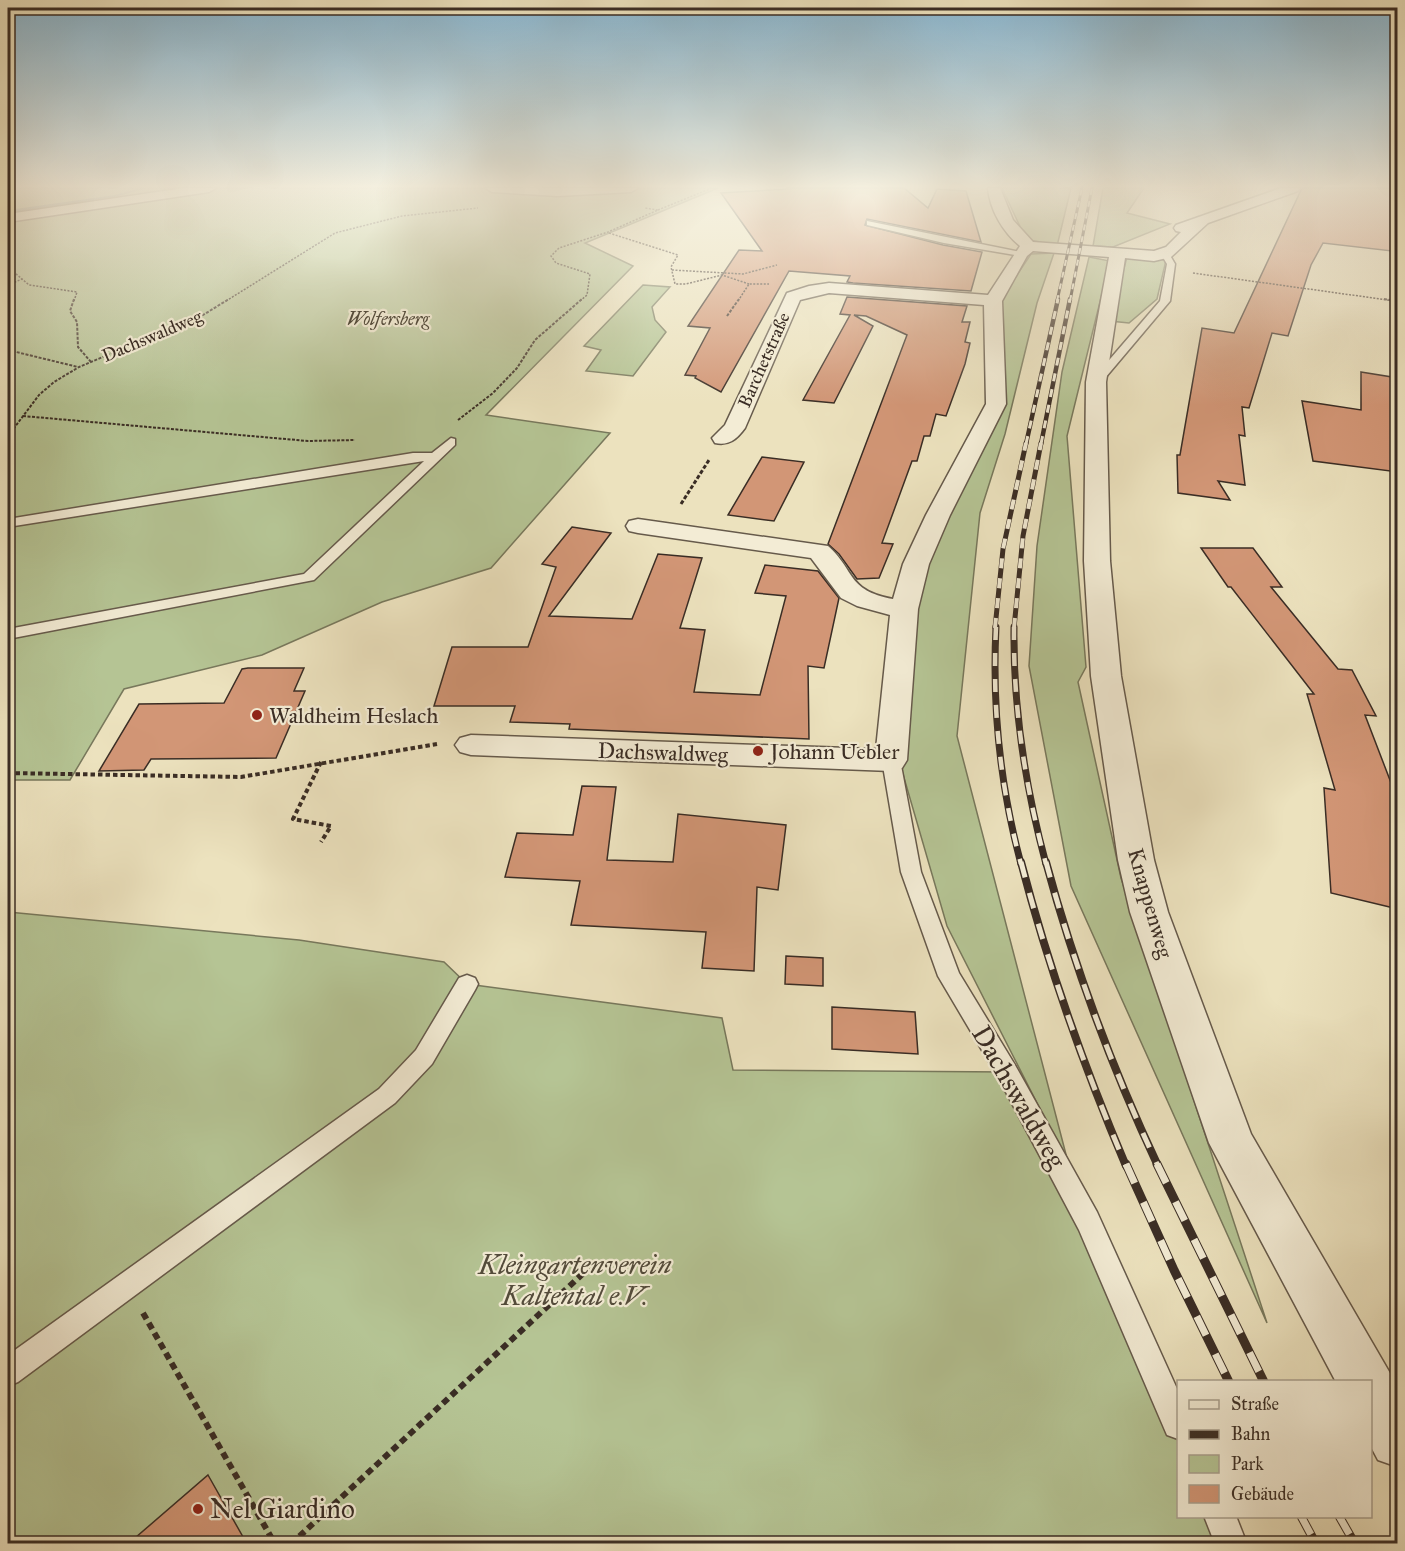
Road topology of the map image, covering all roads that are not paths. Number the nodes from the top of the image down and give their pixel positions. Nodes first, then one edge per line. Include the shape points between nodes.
1 (1018, 260) edge
2 (1117, 260) edge
3 (1169, 260) edge
4 (993, 301) junction
5 (1096, 382) junction
6 (723, 438) road end
7 (451, 442) dead end
8 (435, 457) junction
9 (8, 523) edge
10 (638, 526) dead end
11 (904, 609) junction
12 (8, 634) edge
13 (471, 745) road end
14 (891, 760) junction
15 (467, 984) dead end
16 (8, 1372) edge
17 (1364, 1380) edge
18 (1372, 1394) edge
19 (1177, 1420) edge
20 (1398, 1440) edge
21 (1221, 1518) edge
22 (1232, 1544) edge

1 - 4 street
2 - 5 street, Knappenweg
3 - 5 lane via 1171,270 1165,301
4 - 6 street, Barchetstraße via 829,288 793,297 734,428
4 - 11 street, Dachswaldweg via 996,404 920,555
5 - 17 street, Knappenweg via 1097,561 1106,676 1136,860 1149,912 1232,1143
7 - 8 lane
8 - 9 lane via 413,457
8 - 12 lane via 309,577
10 - 11 street via 819,551 831,561 848,592 867,602
11 - 14 street, Dachswaldweg
13 - 14 street, Dachswaldweg
14 - 19 lane, Dachswaldweg via 911,872 949,976 1007,1072 1088,1221
15 - 16 lane via 424,1057 387,1096
18 - 20 street
21 - 22 lane

